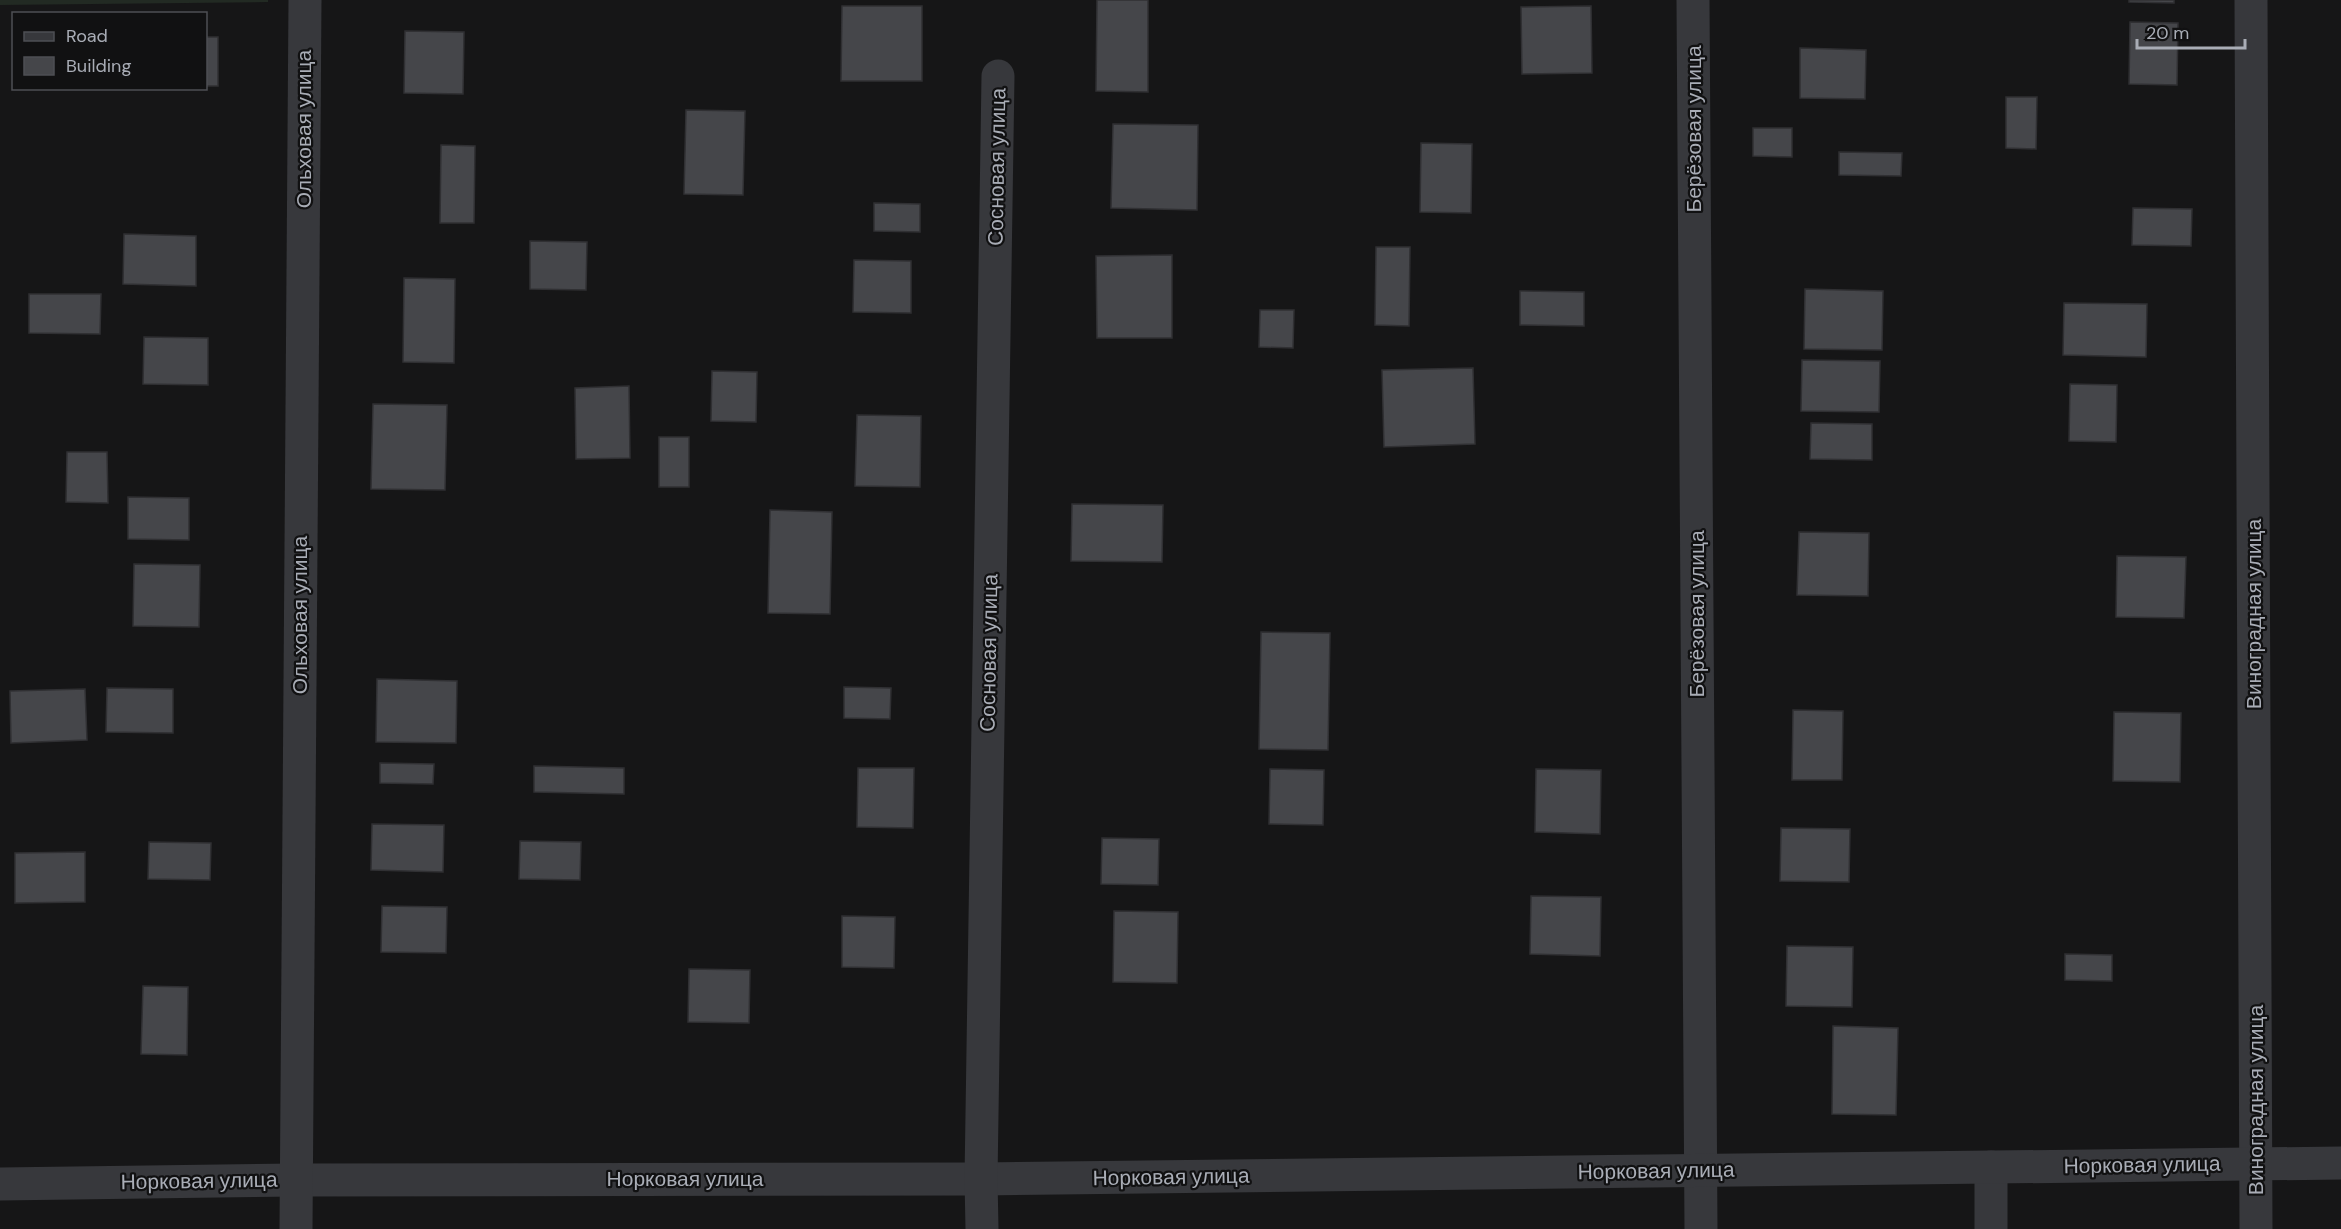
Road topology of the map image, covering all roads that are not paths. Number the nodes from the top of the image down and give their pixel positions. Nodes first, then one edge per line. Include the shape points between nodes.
1 (305, 0) edge
2 (1693, 0) edge
3 (2251, 0) edge
4 (998, 76) dead end
5 (2341, 1163) edge
6 (2256, 1164) junction
7 (1991, 1167) junction
8 (1700, 1170) junction
9 (981, 1179) junction
10 (296, 1180) junction
11 (0, 1184) edge
12 (296, 1229) edge
13 (982, 1229) edge
14 (1701, 1229) edge
15 (1991, 1229) edge
16 (2256, 1229) edge

1 - 10 street, Ольховая улица
2 - 8 street, Берёзовая улица
3 - 6 street, Виноградная улица
4 - 9 street, Сосновая улица
5 - 6 street, Норковая улица
6 - 7 street, Норковая улица
6 - 16 street, Виноградная улица
7 - 8 street, Норковая улица
7 - 15 street
8 - 9 street, Норковая улица
8 - 14 street, Берёзовая улица
9 - 10 street, Норковая улица
9 - 13 street, Сосновая улица
10 - 11 street, Норковая улица
10 - 12 street, Ольховая улица

